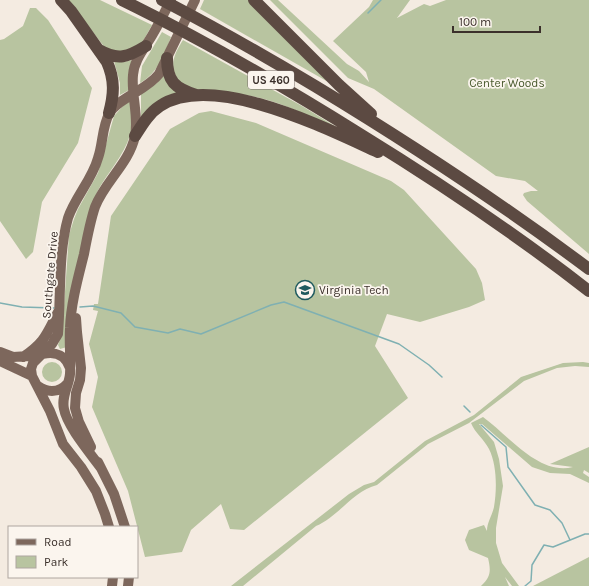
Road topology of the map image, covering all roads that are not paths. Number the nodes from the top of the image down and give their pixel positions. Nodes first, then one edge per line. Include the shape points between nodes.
1 (62, 0) edge
2 (122, 0) edge
3 (162, 0) edge
4 (170, 0) edge
5 (195, 0) edge
6 (254, 0) edge
7 (146, 46) junction
8 (98, 49) junction
9 (167, 58) junction
10 (134, 93) junction
11 (197, 95) junction
12 (110, 113) junction
13 (384, 128) junction
14 (135, 136) junction
15 (416, 168) junction
16 (589, 269) edge
17 (79, 274) junction
18 (589, 291) edge
19 (60, 309) junction
20 (0, 352) edge
21 (42, 355) junction
22 (23, 357) junction
23 (0, 361) edge
24 (70, 368) junction
25 (32, 376) junction
26 (68, 383) junction
27 (38, 386) junction
28 (101, 468) junction
29 (109, 526) edge
30 (125, 526) edge

1 - 8 highway
2 - 15 highway, US 460 via 243,64
3 - 13 highway, US 460 via 257,52
4 - 7 main road, Southgate Drive
5 - 9 main road
6 - 13 highway
7 - 8 highway via 122,57 112,56
7 - 10 main road, Southgate Drive via 135,66
8 - 12 highway via 107,62 112,76 114,92
9 - 10 main road via 154,80
9 - 11 highway via 169,74 174,84 183,91
10 - 12 main road
10 - 14 main road, Southgate Drive
11 - 14 highway via 177,98 161,105 149,116
11 - 15 highway via 232,98 266,106
12 - 19 main road, Southgate Drive via 96,165 69,218 65,236
13 - 16 highway, US 460 via 460,177
14 - 17 main road, Southgate Drive via 121,167 95,207
15 - 18 highway, US 460
17 - 24 main road, Southgate Drive via 70,321
17 - 28 main road, Southgate Drive via 77,332 81,368 76,408 79,422
19 - 21 main road, Southgate Drive via 58,334
19 - 22 main road via 45,338 36,349
20 - 22 main road via 13,357
21 - 22 main road
21 - 24 main road via 60,355
21 - 25 main road, Southgate Drive via 31,369
23 - 25 main road
24 - 26 main road, Southgate Drive
25 - 27 main road
26 - 27 main road via 55,391 43,390
26 - 28 main road, Southgate Drive via 63,403 65,413
27 - 29 main road via 63,444 96,491
28 - 30 main road, Southgate Drive via 114,494

